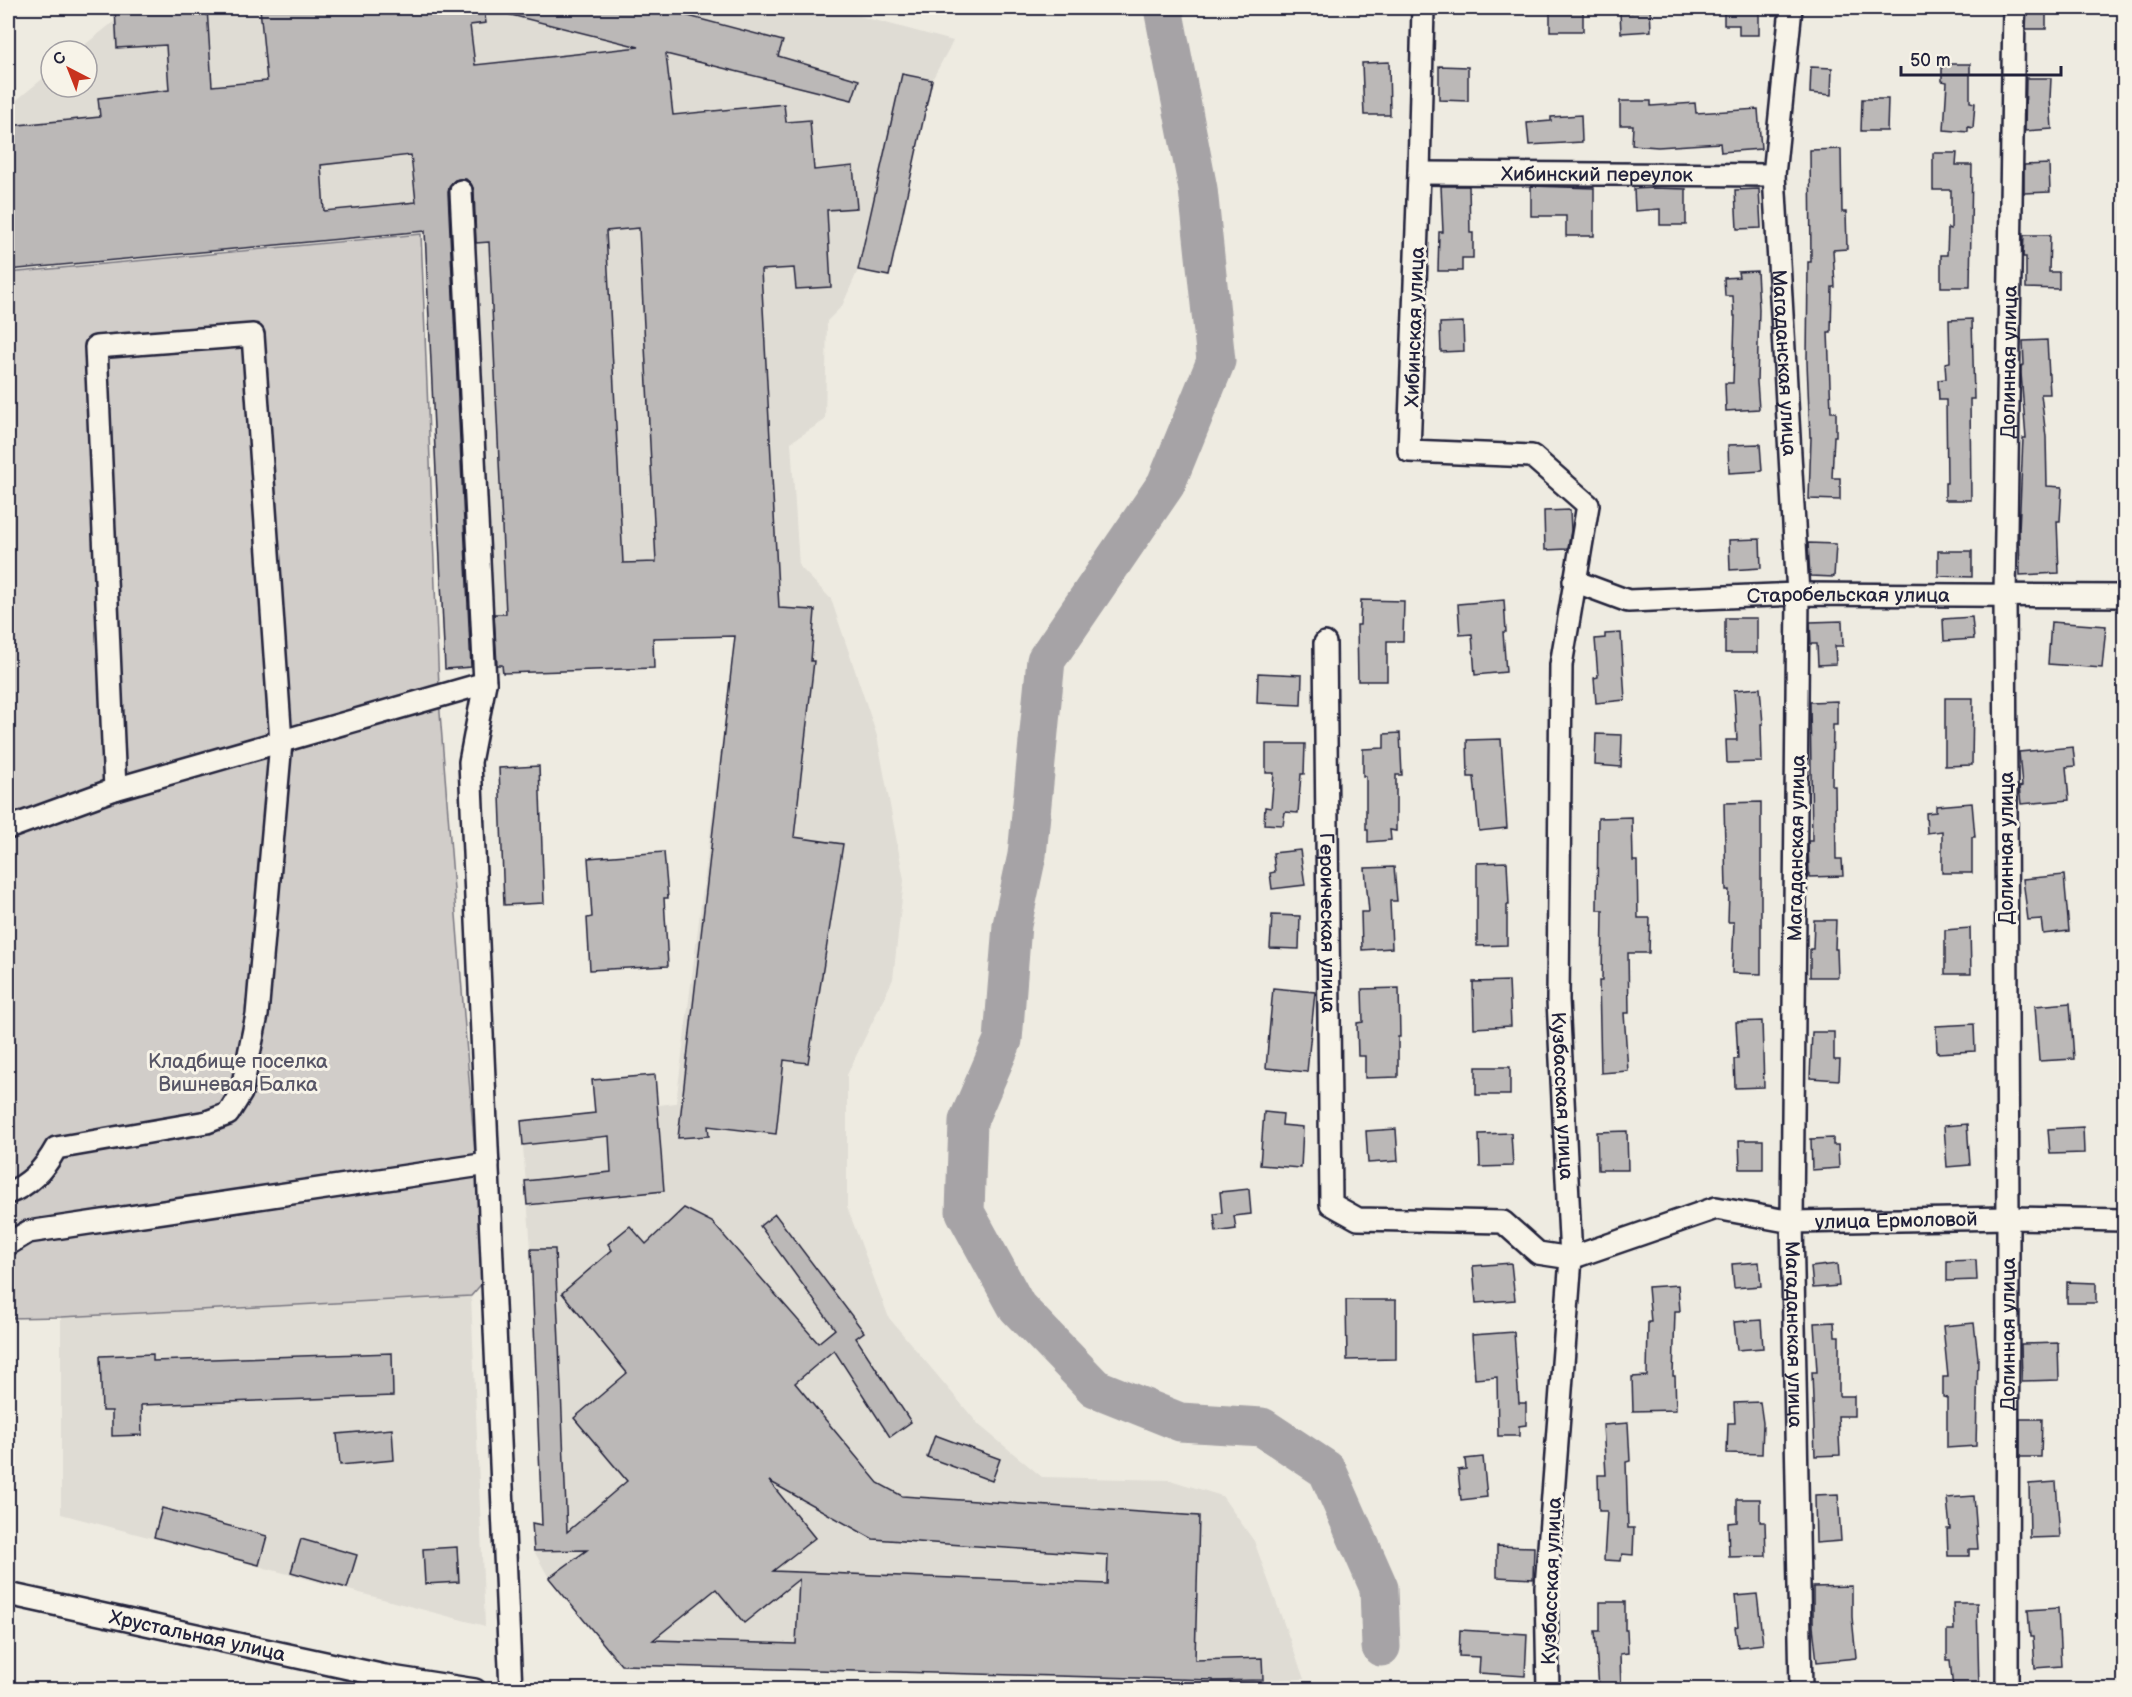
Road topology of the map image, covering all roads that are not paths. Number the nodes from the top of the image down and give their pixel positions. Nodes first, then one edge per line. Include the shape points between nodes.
1 (1423, 8) edge
2 (1791, 8) edge
3 (2014, 8) edge
4 (1419, 173) junction
5 (1774, 175) junction
6 (461, 190) dead end
7 (1588, 505) joint
8 (1574, 581) junction
9 (1798, 594) junction
10 (2005, 596) junction
11 (2124, 596) edge
12 (1325, 643) dead end
13 (485, 683) junction
14 (281, 742) junction
15 (115, 789) junction
16 (8, 828) edge
17 (488, 1164) junction
18 (8, 1194) edge
19 (2008, 1218) junction
20 (2124, 1220) edge
21 (1792, 1222) junction
22 (8, 1244) edge
23 (1570, 1258) junction
24 (8, 1594) edge
25 (385, 1676) junction
26 (407, 1689) edge
27 (475, 1689) edge
28 (511, 1689) edge
29 (1548, 1689) edge
30 (1801, 1689) edge
31 (2007, 1689) edge

1 - 4 street, Хибинская улица
2 - 5 street, Магаданская улица
3 - 10 street, Долинная улица
4 - 5 street, Хибинский переулок
4 - 7 street, Хибинская улица via 1409,451 1532,456
5 - 9 street, Магаданская улица
6 - 13 street
7 - 8 street, Кузбасская улица
8 - 9 street, Старобельская улица via 1628,601
8 - 23 street, Кузбасская улица via 1561,665 1558,1000
9 - 10 street, Старобельская улица
9 - 21 street, Магаданская улица
10 - 11 street, Старобельская улица
10 - 19 street, Долинная улица
12 - 23 street, Героическая улица via 1331,1204 1358,1219 1503,1222 1538,1253
13 - 14 street
13 - 17 street via 470,762
14 - 15 street
14 - 15 street via 253,335 96,347
14 - 18 street via 256,1015 241,1093 228,1114 207,1122 56,1148 45,1167 20,1189
15 - 16 street
17 - 22 street via 28,1232
17 - 28 street
19 - 20 street, улица Ермоловой
19 - 21 street, улица Ермоловой
19 - 31 street, Долинная улица
21 - 23 street, улица Ермоловой via 1716,1208
21 - 30 street, Магаданская улица
23 - 29 street, Кузбасская улица via 1546,1587
24 - 25 street, Хрустальная улица
25 - 26 street, Хрустальная улица
25 - 27 street, Хрустальная улица

